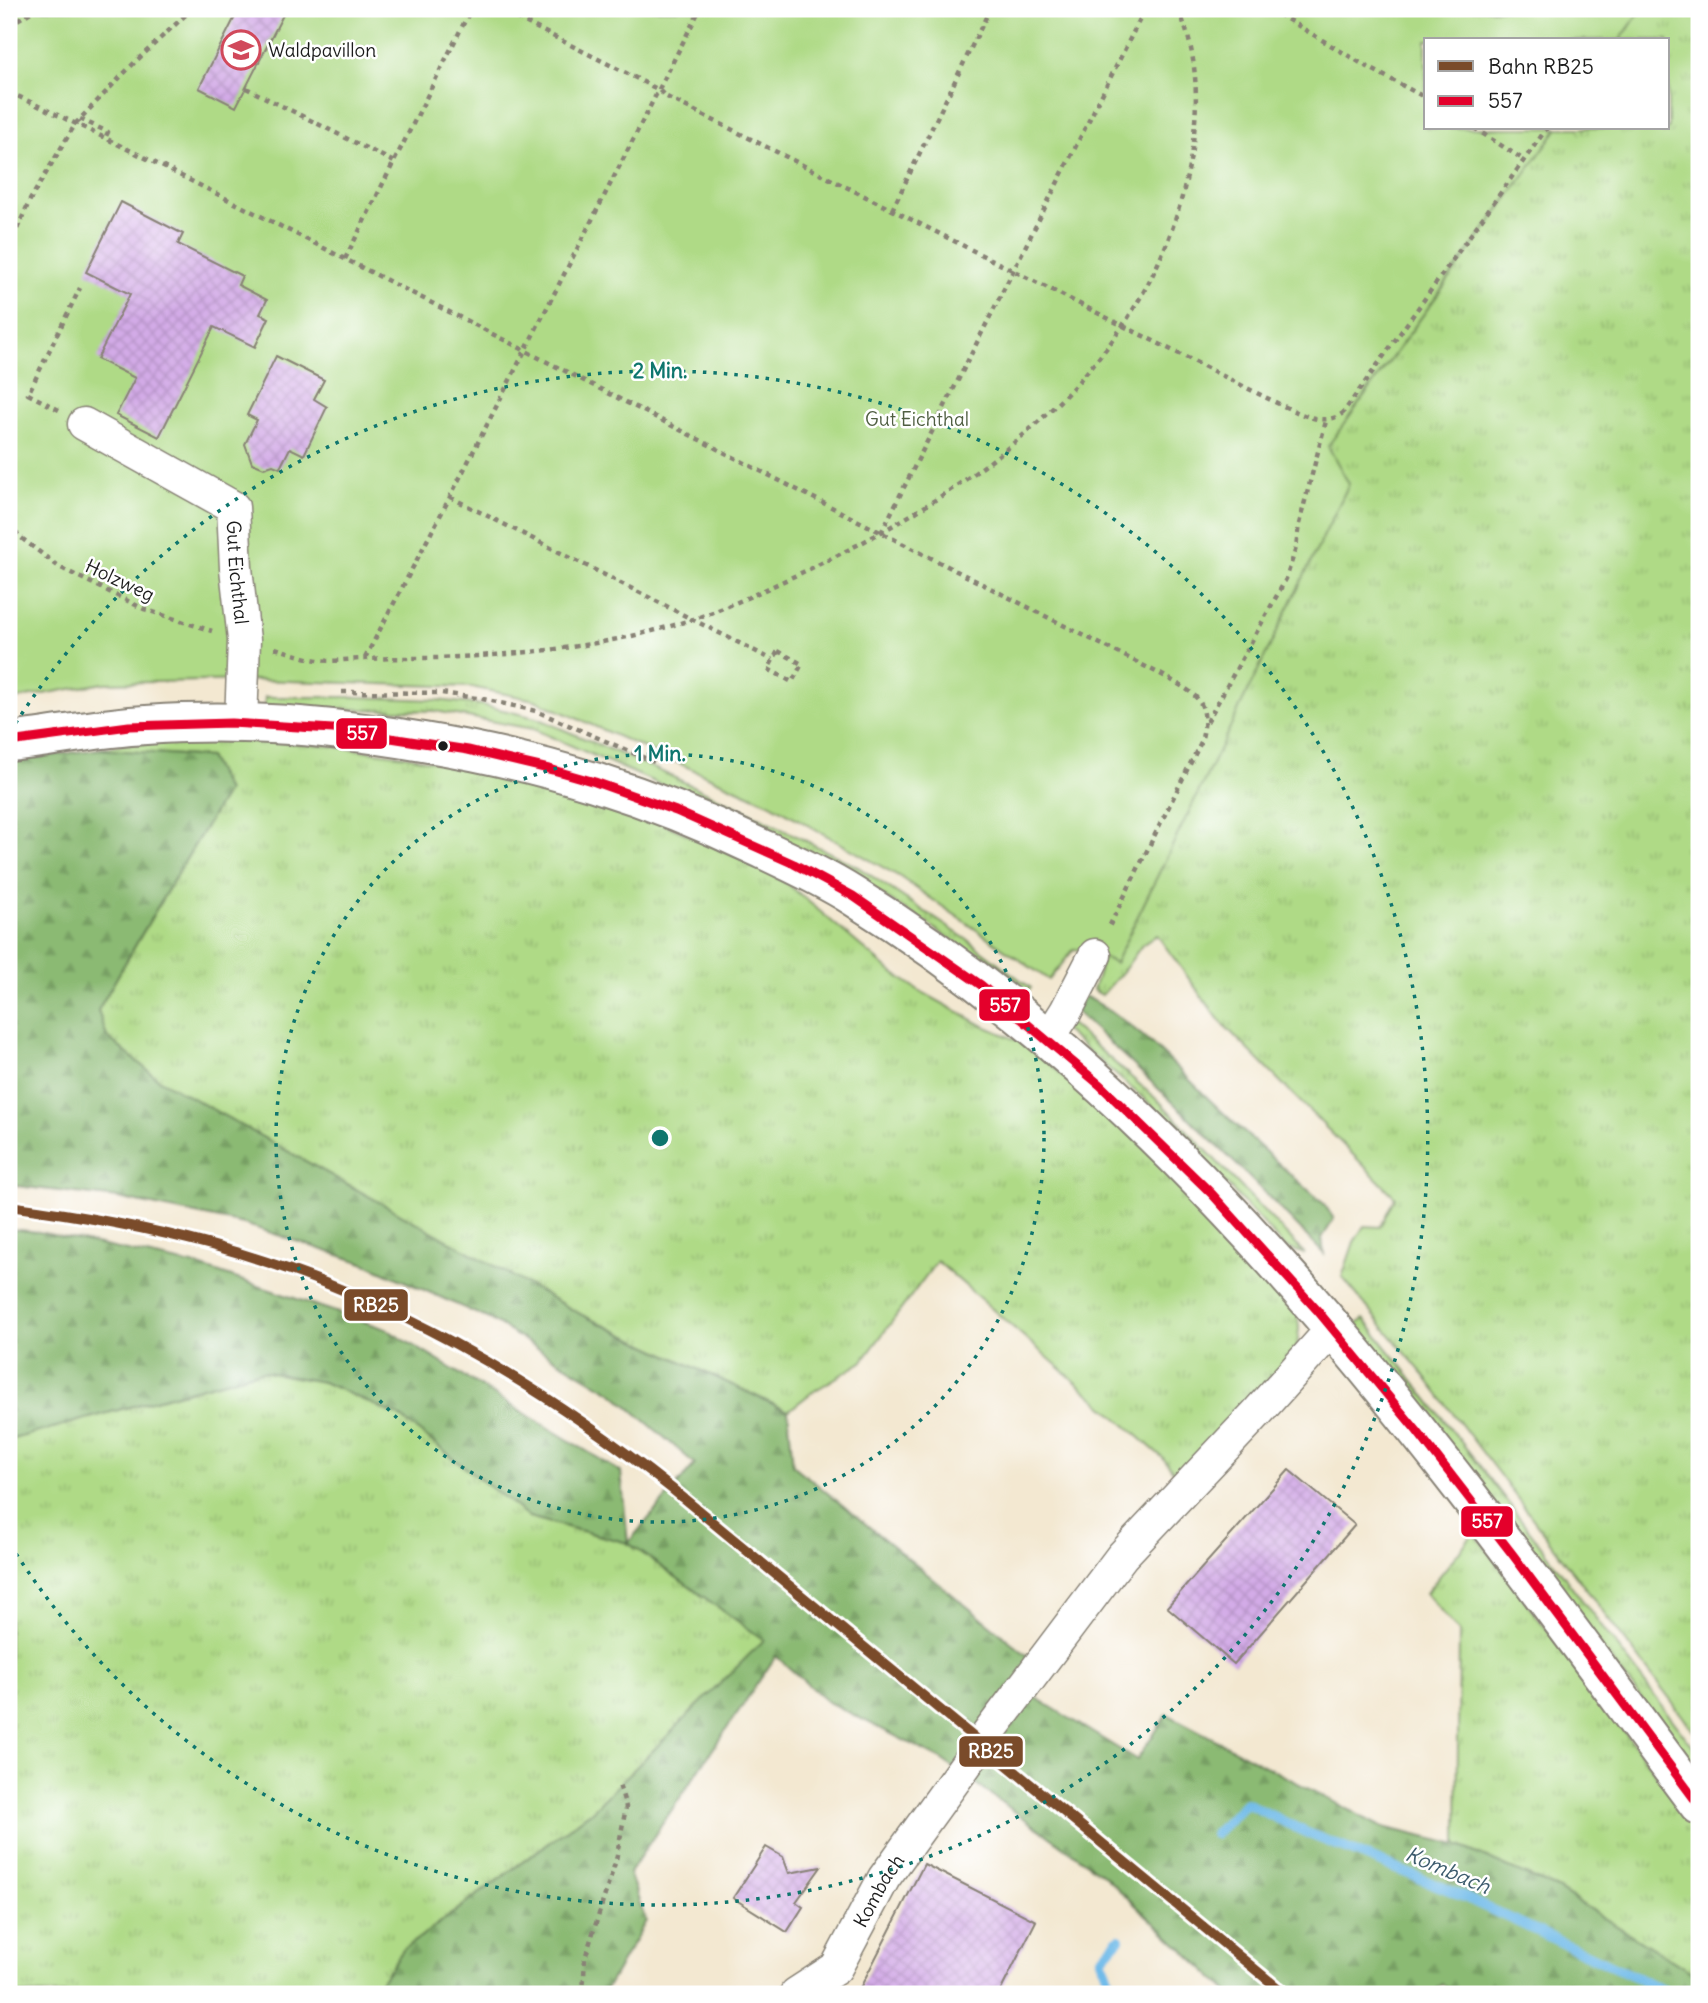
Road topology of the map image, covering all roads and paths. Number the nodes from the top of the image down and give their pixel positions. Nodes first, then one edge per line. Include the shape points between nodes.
1 (36, 9) edge
2 (192, 9) edge
3 (471, 9) edge
4 (499, 9) edge
5 (700, 9) edge
6 (990, 9) edge
7 (1145, 9) edge
8 (1178, 9) edge
9 (1270, 9) edge
10 (9, 25) edge
11 (246, 88) dead end
12 (659, 90) junction
13 (9, 92) edge
14 (1424, 97) edge
15 (78, 121) junction
16 (1477, 130) edge
17 (1546, 130) edge
18 (1524, 159) junction
19 (394, 162) junction
20 (892, 210) junction
21 (9, 247) edge
22 (345, 259) junction
23 (1014, 271) junction
24 (80, 288) dead end
25 (1124, 324) junction
26 (524, 351) junction
27 (1326, 421) junction
28 (84, 424) joint
29 (450, 497) junction
30 (9, 523) edge
31 (881, 534) junction
32 (691, 620) junction
33 (232, 637) junction
34 (365, 659) junction
35 (773, 660) junction
36 (1206, 722) junction
37 (241, 723) junction
38 (9, 743) edge
39 (1095, 955) joint
40 (1049, 1038) junction
41 (1333, 1328) junction
42 (619, 1784) dead end
43 (1699, 1805) edge
44 (583, 1994) edge
45 (796, 1994) edge

1 - 10 path
2 - 15 path
3 - 19 path
4 - 12 path
5 - 12 path
6 - 20 path
7 - 23 path
8 - 25 path, Holzweg via 1193,64 1196,107 1189,171 1158,266
9 - 14 path
11 - 19 path
12 - 20 path
12 - 26 path
13 - 15 path
15 - 21 path via 30,200
15 - 22 path
16 - 18 path
17 - 18 path
18 - 27 path via 1343,413
19 - 22 path
20 - 23 path
22 - 26 path
23 - 25 path
23 - 31 path
24 - 28 path via 27,394
25 - 27 path via 1279,404
25 - 31 path, Holzweg via 1103,356 1045,417 996,458
26 - 29 path
26 - 31 path
27 - 36 path via 1286,579
28 - 33 street, Gut Eichthal via 233,508
29 - 32 path
29 - 34 path
30 - 33 path, Holzweg via 59,567 144,609
31 - 32 path, Holzweg
31 - 36 path via 1187,689 1201,702
32 - 34 path, Holzweg via 527,653
32 - 35 path
33 - 34 path, Holzweg via 320,661
33 - 37 street, Gut Eichthal
35 - 35 path via 768,670 792,682 802,664 778,652
36 - 39 path
37 - 38 main road via 142,725
37 - 40 main road via 374,734 469,750 602,783 680,811 850,894
39 - 40 street
40 - 41 main road via 1198,1178
41 - 43 main road via 1431,1448
41 - 45 street, Kombach via 1122,1556 884,1878 836,1968
42 - 44 path via 626,1807 585,1958

